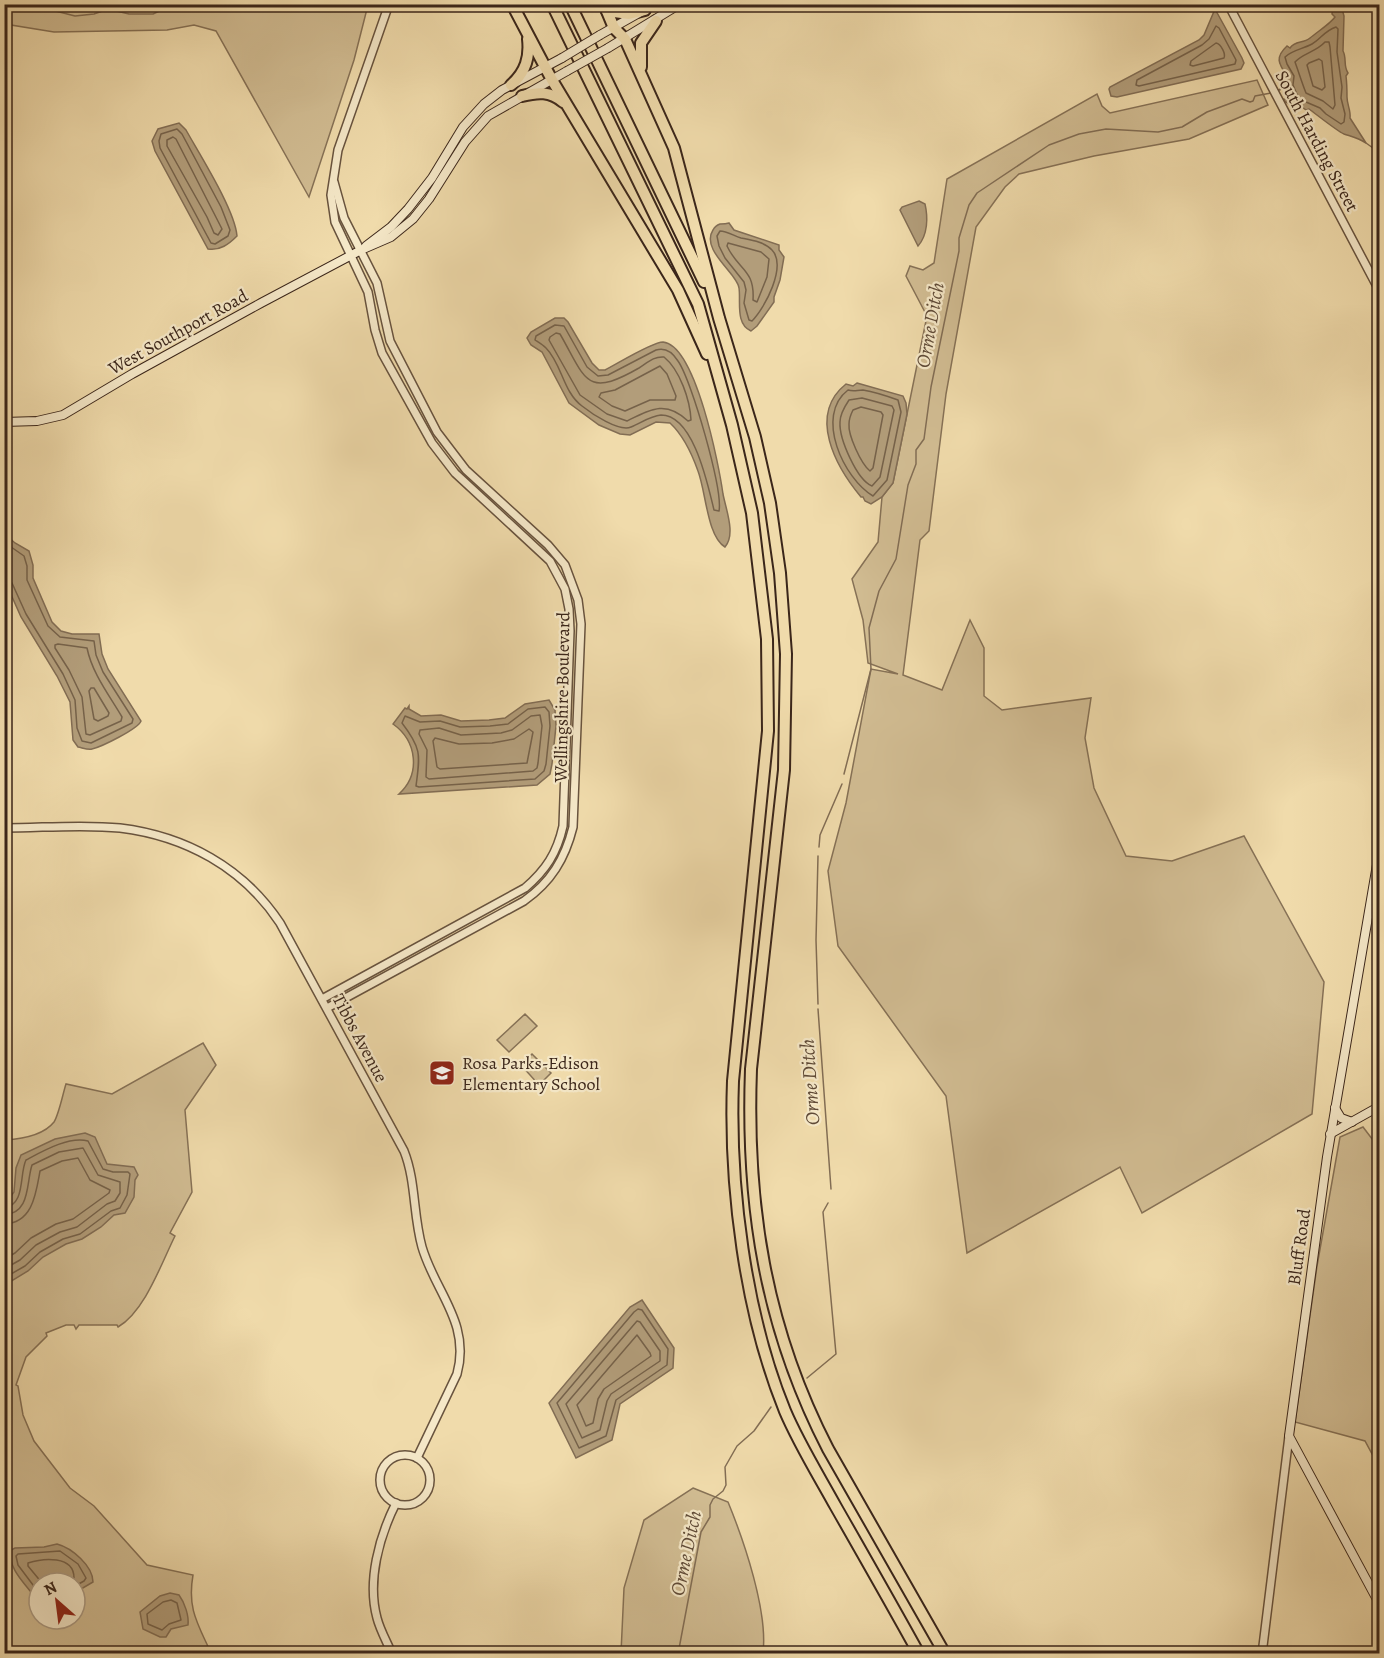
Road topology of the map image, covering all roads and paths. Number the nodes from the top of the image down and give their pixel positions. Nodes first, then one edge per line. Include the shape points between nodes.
1 (389, 4) edge
2 (512, 4) edge
3 (552, 4) edge
4 (570, 4) edge
5 (680, 4) edge
6 (1228, 4) edge
7 (650, 7) edge
8 (605, 8) edge
9 (656, 21) junction
10 (525, 27) junction
11 (614, 28) junction
12 (625, 39) junction
13 (544, 67) junction
14 (552, 80) junction
15 (644, 81) junction
16 (511, 85) junction
17 (522, 96) junction
18 (571, 110) junction
19 (333, 178) junction
20 (361, 250) junction
21 (350, 256) junction
22 (1380, 292) edge
23 (719, 318) junction
24 (726, 404) junction
25 (4, 422) edge
26 (4, 828) edge
27 (1380, 847) edge
28 (322, 999) junction
29 (327, 1008) junction
30 (1380, 1106) edge
31 (1335, 1108) junction
32 (1352, 1122) junction
33 (1330, 1134) junction
34 (1289, 1436) junction
35 (417, 1458) junction
36 (396, 1503) junction
37 (1380, 1605) edge
38 (392, 1653) edge
39 (919, 1653) edge
40 (945, 1653) edge
41 (1262, 1653) edge

1 - 19 street, Wellingshire Boulevard via 338,150
2 - 10 highway
3 - 24 highway via 692,290
4 - 23 highway
5 - 9 main road, West Southport Road
6 - 22 street, South Harding Street
7 - 8 highway via 629,14
7 - 11 main road, West Southport Road
8 - 11 highway
9 - 12 main road, West Southport Road
9 - 15 highway via 641,43
10 - 13 highway
10 - 16 highway via 527,62
11 - 12 highway
11 - 13 main road, West Southport Road, bridge
12 - 14 main road, West Southport Road, bridge
12 - 15 highway
13 - 14 highway
13 - 16 main road, West Southport Road
14 - 17 main road, West Southport Road
14 - 18 highway
15 - 23 highway via 674,148
16 - 20 main road, West Southport Road via 472,117 408,209
17 - 18 highway via 549,94
17 - 20 main road, West Southport Road via 495,111 472,132 429,199 407,225 392,237
18 - 24 highway via 678,290
19 - 20 street, Wellingshire Boulevard via 344,218
19 - 21 street, Wellingshire Boulevard via 333,212
20 - 21 main road, West Southport Road
20 - 29 street, Wellingshire Boulevard via 377,283 393,348 437,432 466,470 565,565 580,611 578,728 573,827 559,867 543,886 524,901
21 - 25 main road, West Southport Road via 63,415 37,422
21 - 28 street, Wellingshire Boulevard via 368,292 382,353 432,443 459,477 550,561 566,589 570,631 564,815 560,841 550,862 525,888
23 - 40 highway via 762,464 780,573 786,654 784,770 751,1069 750,1163 759,1243 776,1315 810,1413
24 - 39 highway via 756,537 769,689 766,766 733,1081 733,1166 742,1244 761,1337 785,1411
26 - 28 street, Tibbs Avenue via 119,828 169,838 206,853 241,878 273,912
27 - 31 main road, Bluff Road
28 - 29 street, Tibbs Avenue
29 - 35 street, Tibbs Avenue via 404,1150 423,1250 458,1332 461,1360 457,1374
30 - 32 main road
31 - 32 main road via 1341,1118
31 - 33 main road, Bluff Road
32 - 33 main road
33 - 34 main road, Bluff Road
34 - 37 main road
34 - 41 street, Bluff Road
35 - 36 street via 430,1475 429,1488 416,1503
35 - 36 street via 402,1456 384,1468 381,1486
36 - 38 street via 374,1570 373,1594 377,1619

